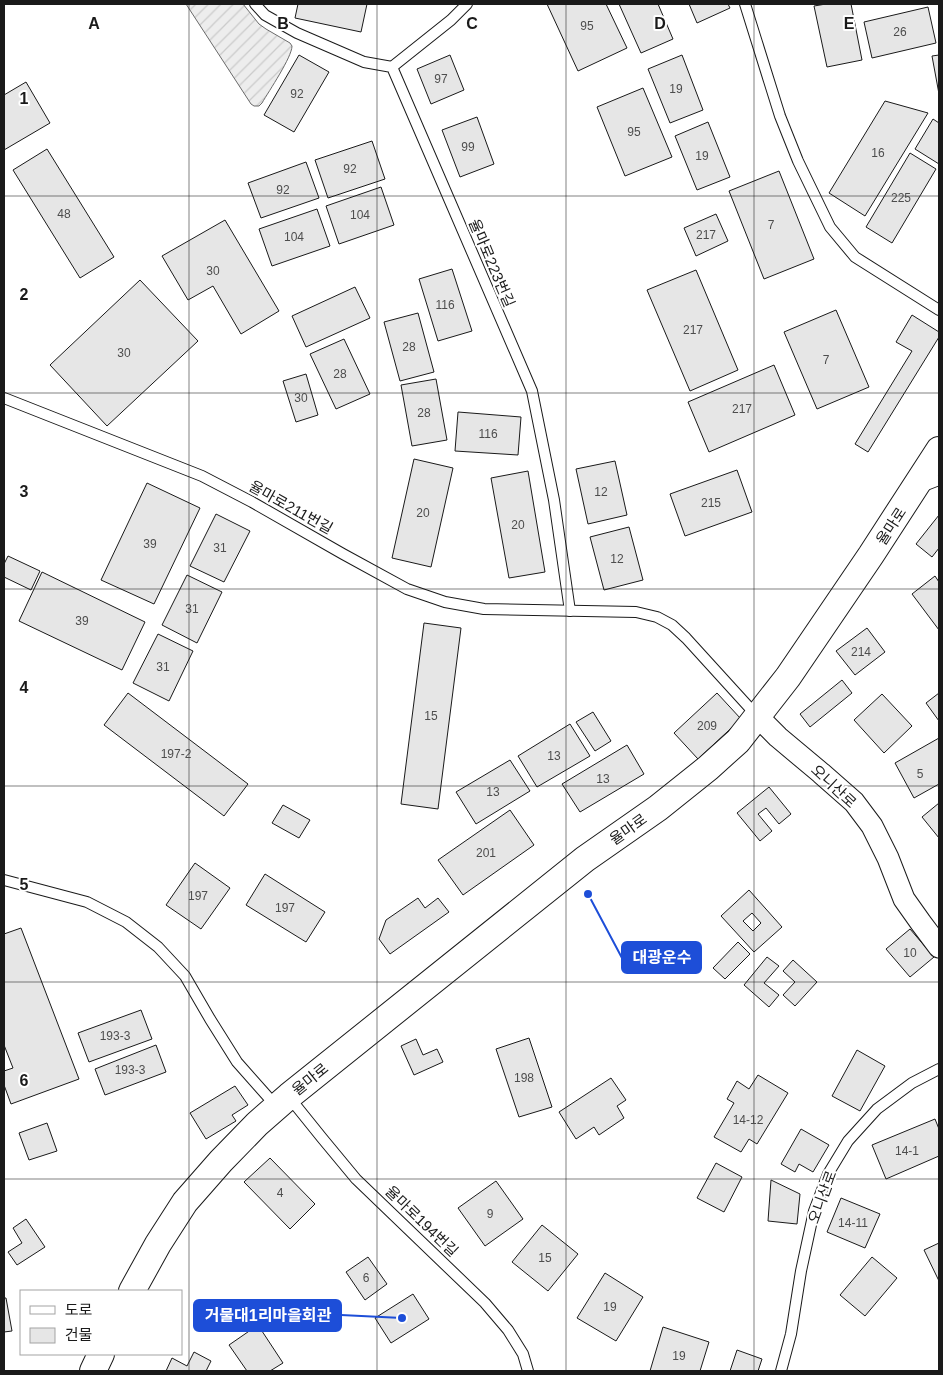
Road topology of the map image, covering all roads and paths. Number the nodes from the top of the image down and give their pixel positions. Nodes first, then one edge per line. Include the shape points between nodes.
1 (255, 4) edge
2 (467, 4) edge
3 (745, 4) edge
4 (392, 67) junction
5 (939, 310) edge
6 (4, 398) edge
7 (939, 450) edge
8 (939, 480) edge
9 (915, 489) junction
10 (570, 611) junction
11 (758, 717) junction
12 (4, 880) edge
13 (939, 947) edge
14 (939, 1069) edge
15 (282, 1101) junction
16 (133, 1290) edge
17 (101, 1355) edge
18 (93, 1371) edge
19 (528, 1371) edge
20 (781, 1371) edge

1 - 4 lane via 265,15 297,33 364,62
2 - 4 lane
3 - 5 lane via 780,116 830,227 855,257
4 - 10 lane, 율마로223번길 via 532,391 554,500
6 - 10 lane, 율마로211번길 via 202,476 407,589 445,602 484,610
7 - 9 street, 율마로
8 - 9 lane
9 - 11 street, 율마로 via 872,556
10 - 11 lane, 율마로211번길 via 636,612 672,625
11 - 13 street, 오니산로 via 854,802 872,826 904,899
11 - 15 street, 율마로 via 738,741 701,774 585,859
12 - 15 lane via 87,902 126,922 158,947 185,976 237,1062
14 - 20 lane, 오니산로 via 912,1083 877,1109 848,1141 828,1174 814,1211
15 - 16 street, 율마로 via 185,1202
15 - 19 lane, 율마로194번길 via 356,1179 485,1303 508,1330 523,1354
17 - 18 street

